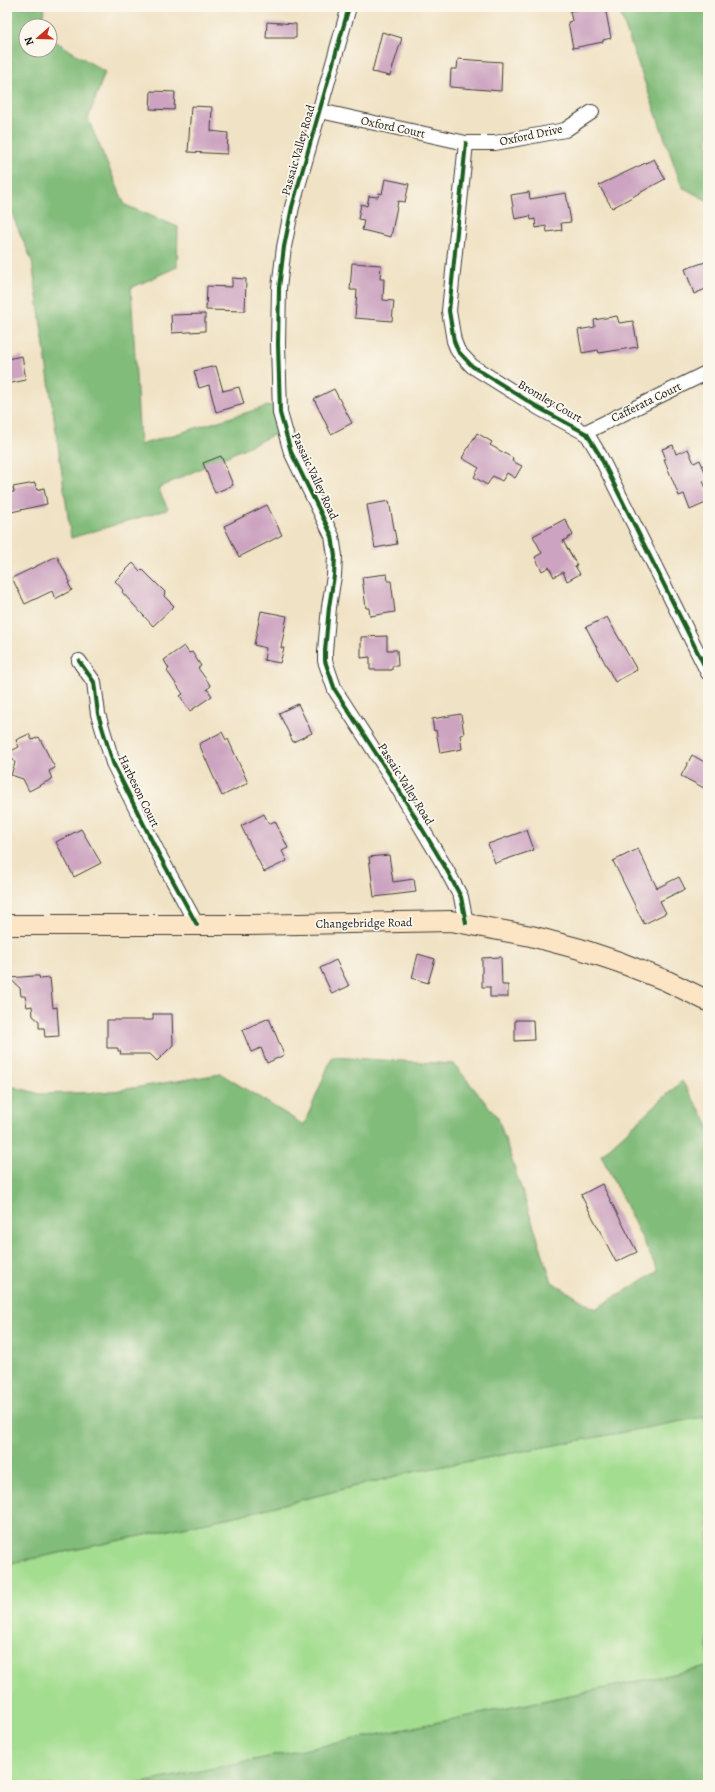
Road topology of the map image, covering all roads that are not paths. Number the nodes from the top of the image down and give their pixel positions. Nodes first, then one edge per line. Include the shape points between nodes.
1 (349, 7) edge
2 (320, 111) junction
3 (592, 112) dead end
4 (466, 143) junction
5 (708, 372) edge
6 (584, 433) junction
7 (79, 661) dead end
8 (708, 673) edge
9 (466, 924) junction
10 (7, 925) edge
11 (197, 925) junction
12 (708, 1001) edge

1 - 2 street, Passaic Valley Road
2 - 4 street, Oxford Court
2 - 9 street, Passaic Valley Road via 292,207 284,247 279,288 280,413 291,452 332,536 334,576 325,661 335,690 445,867 461,897
3 - 4 street, Oxford Drive via 565,130 495,143
4 - 6 street, Bromley Court via 449,311 454,341 464,359 472,366
5 - 6 street, Cafferata Court
6 - 8 street, Bromley Court via 598,454
7 - 11 street, Harbeson Court via 94,682 98,714 113,763
9 - 11 main road, Changebridge Road via 451,921
9 - 12 main road, Changebridge Road via 531,936 580,949 660,978
10 - 11 main road, Changebridge Road

